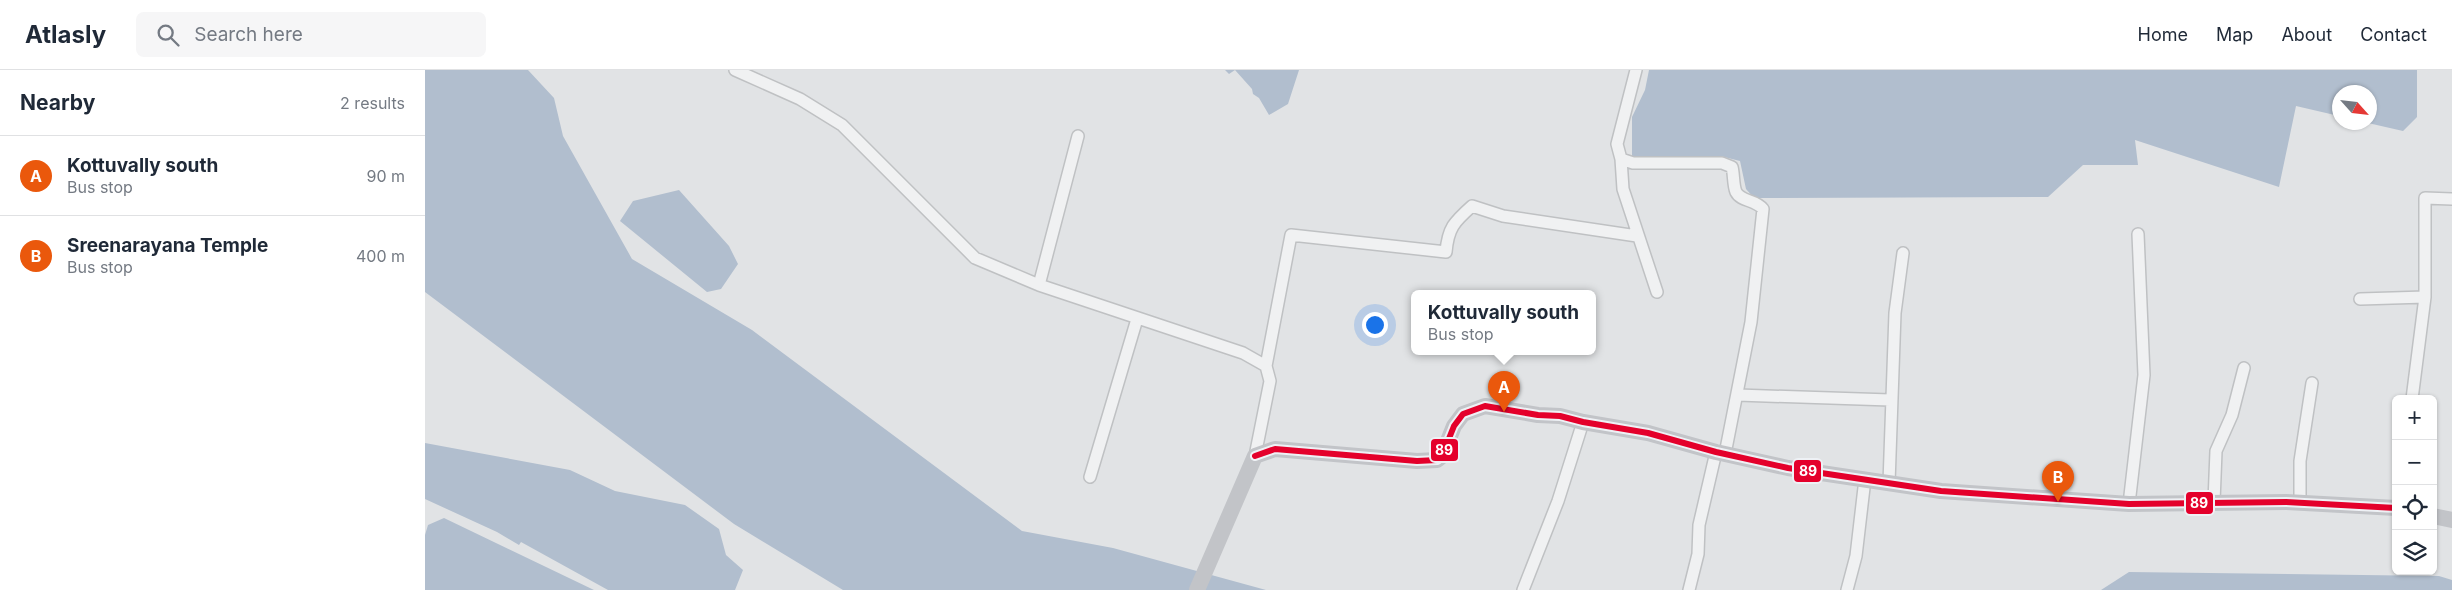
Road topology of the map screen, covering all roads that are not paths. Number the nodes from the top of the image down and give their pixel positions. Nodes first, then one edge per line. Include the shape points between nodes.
1 (735, 70) edge
2 (1636, 70) edge
3 (1077, 136) dead end
4 (1621, 159) junction
5 (2452, 199) edge
6 (2138, 234) dead end
7 (1637, 236) junction
8 (1903, 253) dead end
9 (1039, 285) junction
10 (1657, 292) dead end
11 (2425, 297) junction
12 (2360, 299) dead end
13 (1137, 319) junction
14 (1266, 366) junction
15 (2245, 368) dead end
16 (2312, 383) dead end
17 (1738, 395) junction
18 (2413, 395) edge
19 (1890, 400) junction
20 (1583, 422) junction
21 (1720, 453) junction
22 (1255, 456) junction
23 (1090, 477) dead end
24 (1865, 479) junction
25 (1889, 483) junction
26 (2214, 502) junction
27 (2300, 502) junction
28 (2129, 504) junction
29 (2392, 508) edge
30 (2437, 517) edge
31 (2452, 520) edge
32 (1197, 590) edge
33 (1523, 590) edge
34 (1689, 590) edge
35 (1847, 590) edge

1 - 9 street via 800,99 842,125 975,258
2 - 4 street via 1617,144
3 - 9 street
4 - 7 street via 1623,190
4 - 17 street via 1633,163 1722,163 1732,167 1735,190 1742,198 1757,201 1763,209 1751,322
5 - 11 street via 2425,198
6 - 28 street via 2144,375
7 - 10 street
7 - 14 street via 1503,216 1472,206 1456,220 1448,234 1446,252 1291,235
8 - 19 street via 1895,313
9 - 13 street
11 - 12 street
11 - 18 street
13 - 14 street via 1243,353
13 - 23 street
14 - 22 street via 1270,381
15 - 26 street via 2232,415 2215,451
16 - 27 street via 2300,461
17 - 19 street
17 - 21 street
19 - 25 street
20 - 21 main road via 1648,433
20 - 22 main road via 1485,406 1463,414 1437,460 1275,449
20 - 33 street via 1558,501
21 - 24 main road via 1788,468
21 - 34 street via 1699,525 1698,554
22 - 32 main road
24 - 25 main road
24 - 35 street via 1856,556
25 - 28 main road via 1941,491
26 - 27 main road
26 - 28 main road
27 - 29 main road
30 - 31 main road

